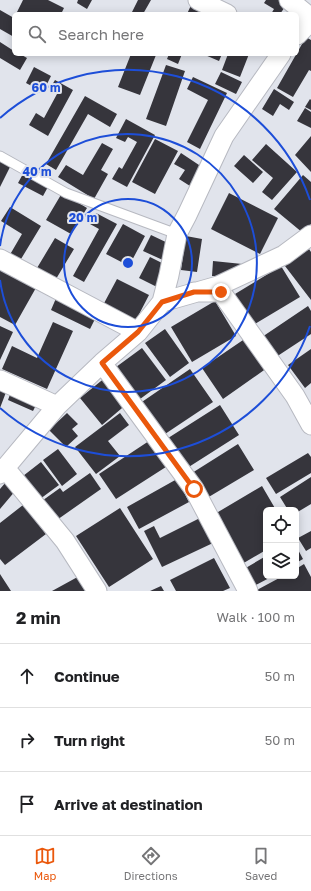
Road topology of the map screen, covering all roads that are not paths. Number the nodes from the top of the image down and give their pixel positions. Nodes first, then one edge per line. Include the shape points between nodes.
1 (198, 0) edge
2 (289, 0) edge
3 (223, 12) edge
4 (311, 20) edge
5 (299, 33) edge
6 (280, 56) edge
7 (0, 156) edge
8 (177, 234) junction
9 (311, 235) edge
10 (0, 259) edge
11 (194, 292) junction
12 (162, 302) junction
13 (138, 332) junction
14 (102, 363) junction
15 (0, 380) edge
16 (57, 406) junction
17 (311, 425) edge
18 (3, 471) edge
19 (97, 591) edge
20 (248, 591) edge

1 - 3 street
2 - 4 street
4 - 5 street
6 - 8 street via 224,136
7 - 8 lane via 66,193
8 - 12 street
9 - 11 street via 284,255 218,286
10 - 13 street
11 - 12 street
11 - 17 street via 221,292 294,396
12 - 13 street
13 - 14 street
14 - 16 street
14 - 20 street via 194,489
15 - 16 street
16 - 18 street
18 - 19 street via 65,541

